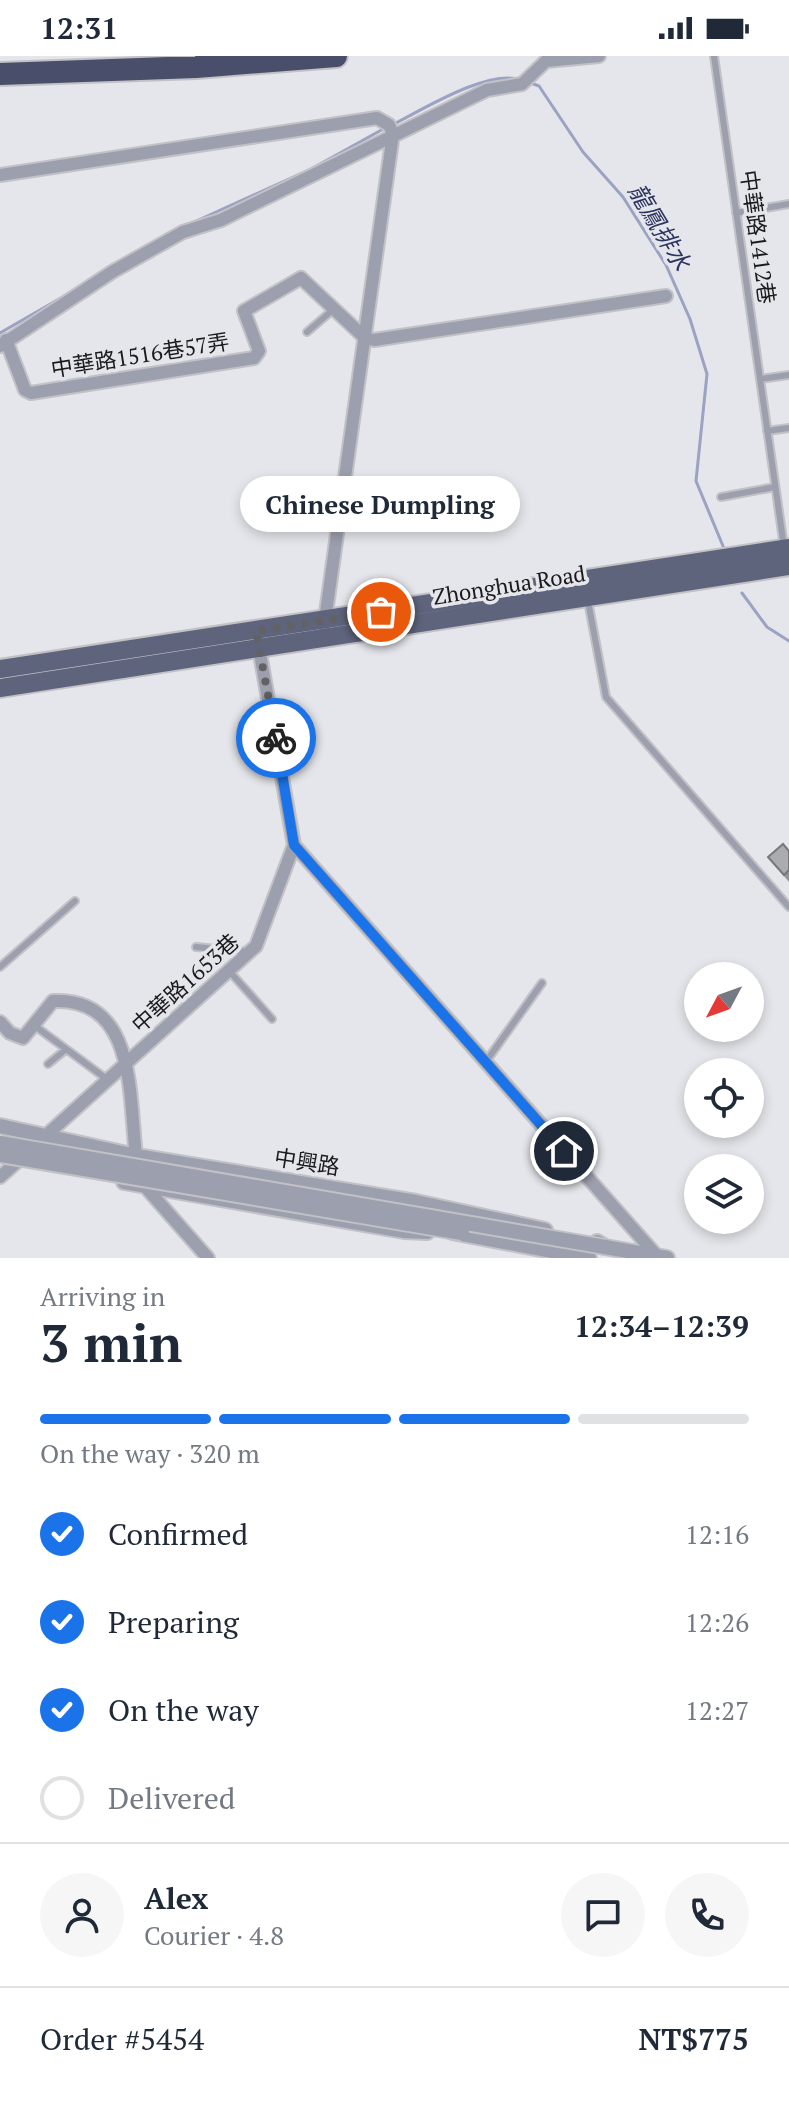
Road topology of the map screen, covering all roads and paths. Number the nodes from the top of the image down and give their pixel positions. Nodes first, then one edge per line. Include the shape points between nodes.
1 (336, 56) edge
2 (599, 56) edge
3 (714, 56) edge
4 (0, 74) edge
5 (393, 134) junction
6 (0, 175) edge
7 (789, 204) edge
8 (736, 213) junction
9 (666, 296) dead end
10 (335, 308) junction
11 (307, 332) dead end
12 (365, 338) junction
13 (3, 343) edge
14 (789, 375) edge
15 (760, 379) junction
16 (789, 428) edge
17 (767, 431) junction
18 (775, 487) junction
19 (721, 497) dead end
20 (787, 557) edge
21 (588, 597) junction
22 (324, 629) junction
23 (258, 640) junction
24 (0, 669) edge
25 (0, 688) edge
26 (294, 845) junction
27 (75, 901) dead end
28 (789, 907) edge
29 (196, 947) dead end
30 (253, 952) junction
31 (0, 967) edge
32 (230, 972) junction
33 (542, 983) dead end
34 (272, 1019) dead end
35 (0, 1022) edge
36 (35, 1026) junction
37 (64, 1051) junction
38 (127, 1063) junction
39 (485, 1063) junction
40 (48, 1064) dead end
41 (108, 1080) junction
42 (0, 1126) edge
43 (47, 1136) junction
44 (0, 1143) edge
45 (0, 1156) edge
46 (136, 1156) junction
47 (18, 1160) junction
48 (0, 1177) edge
49 (143, 1186) junction
50 (462, 1233) junction
51 (605, 1247) junction
52 (661, 1257) edge
53 (208, 1258) edge
54 (589, 1258) edge

1 - 4 highway
2 - 5 street via 546,61 522,84 487,90
3 - 8 lane, 中華路1412巷
5 - 6 street via 377,118
5 - 12 street
5 - 13 street via 221,220 183,232
7 - 8 lane
8 - 15 lane, 中華路1412巷
9 - 12 street
10 - 11 lane
10 - 12 street, 中華路1516巷57弄
10 - 13 street, 中華路1516巷57弄 via 306,279 296,279 244,311 259,351 254,358 31,393
12 - 22 street
14 - 15 lane
15 - 17 lane, 中華路1412巷
16 - 17 lane
17 - 18 lane, 中華路1412巷
18 - 19 lane
18 - 20 lane, 中華路1412巷
20 - 21 main road, Zhonghua Road
20 - 22 main road, Zhonghua Road
21 - 22 main road, Zhonghua Road
21 - 28 lane via 606,697
22 - 23 main road, Zhonghua Road
23 - 24 main road, Zhonghua Road
23 - 25 main road, Zhonghua Road
23 - 26 street
26 - 30 street, 中華路1653巷
26 - 39 street
27 - 31 lane
29 - 30 lane
30 - 32 street, 中華路1653巷
32 - 34 lane
32 - 38 street, 中華路1653巷
33 - 39 lane
35 - 36 street via 23,1038
36 - 37 lane
36 - 38 street via 53,1001 75,1000 109,1022
37 - 40 lane
37 - 41 lane
38 - 41 street, 中華路1653巷
38 - 46 street
39 - 52 street
41 - 43 street, 中華路1653巷
42 - 43 street, 中興路
43 - 46 street, 中興路
43 - 47 street, 中華路1653巷
44 - 51 street, 中興路, bridge
45 - 47 street, 中興路
45 - 50 street, 中興路, bridge
46 - 49 street
46 - 51 street, 中興路 via 416,1202
47 - 48 street, 中華路1653巷
47 - 49 street, 中興路
49 - 50 street, 中興路 via 404,1231
49 - 53 street
50 - 54 street, 中興路
51 - 52 street, 中興路

